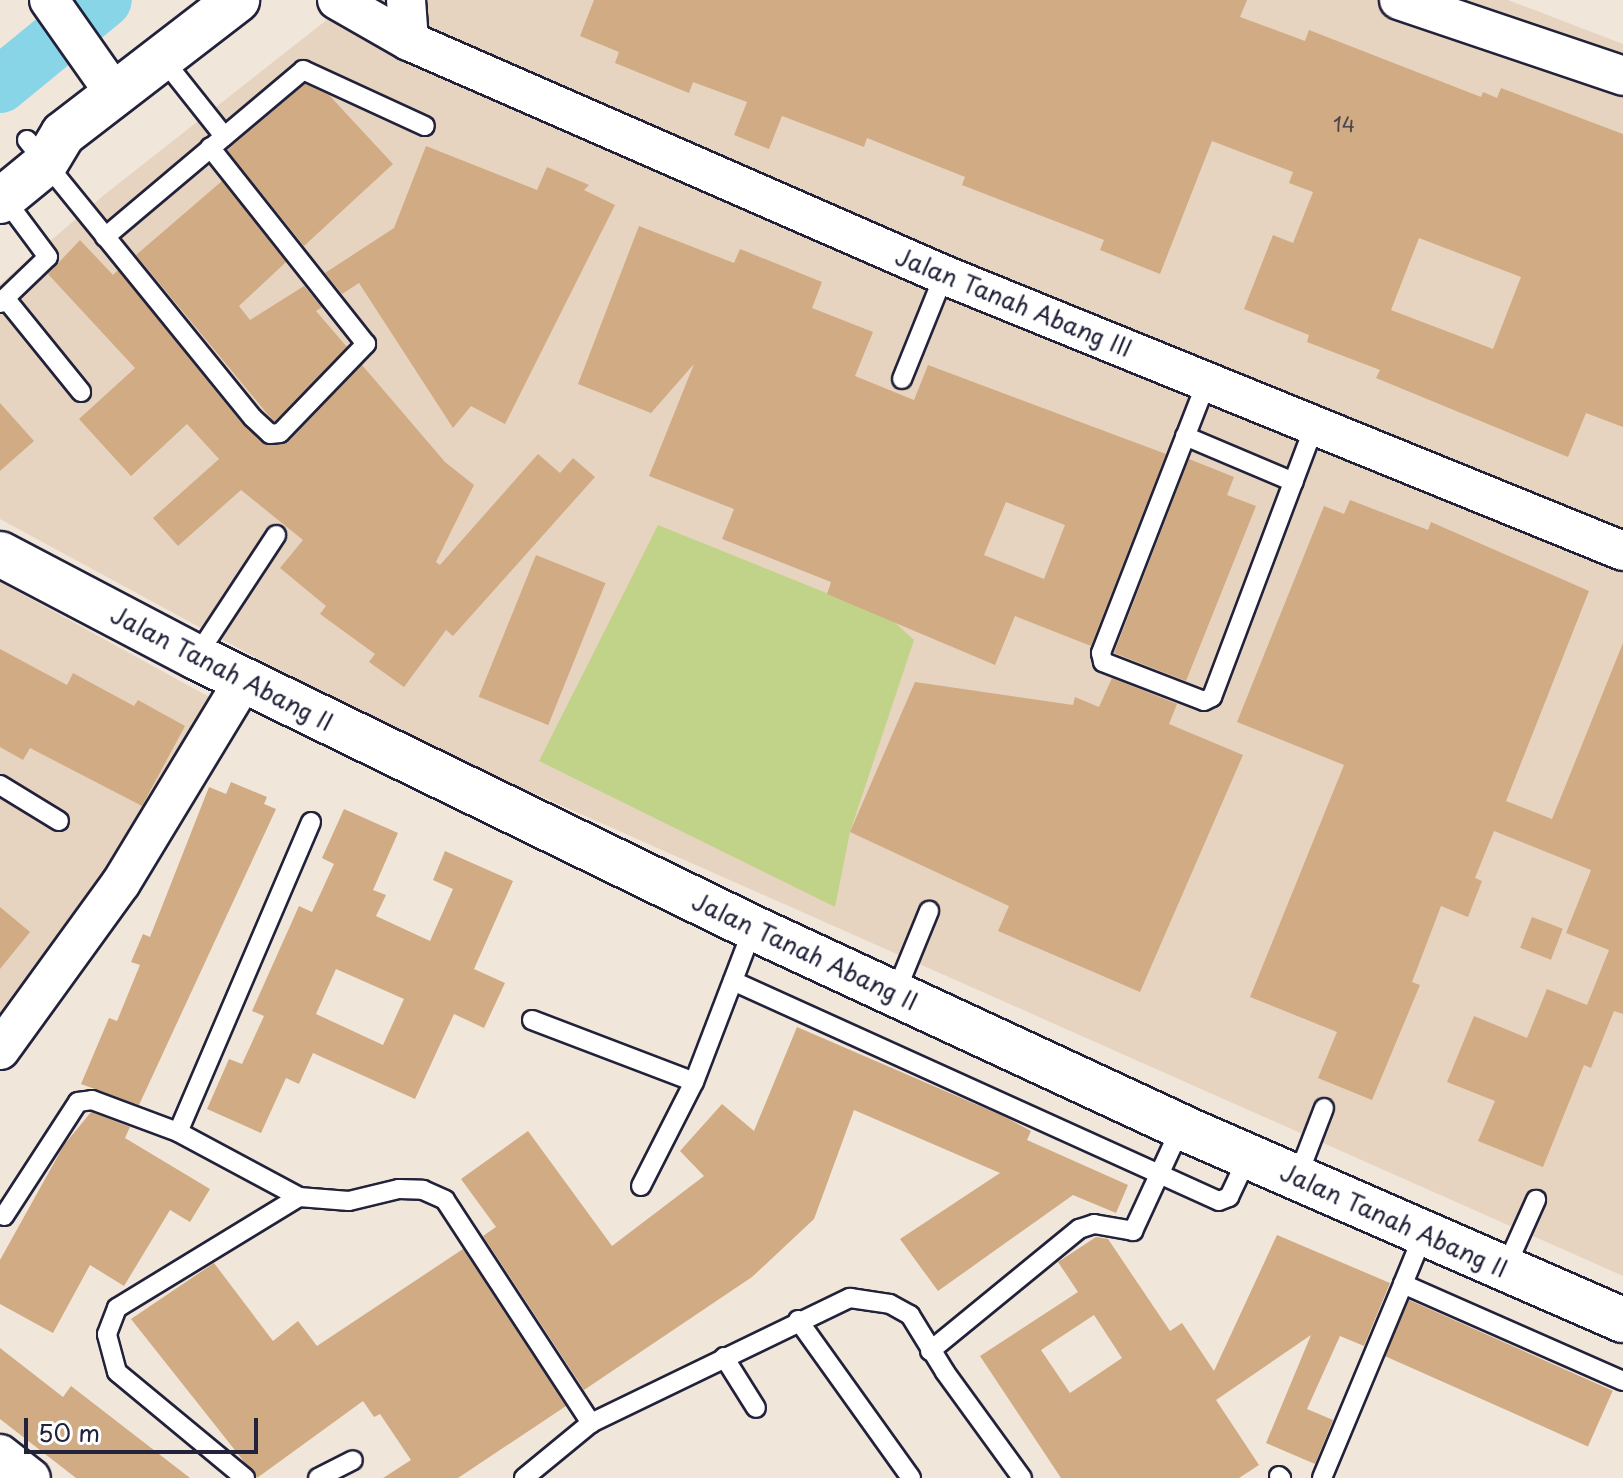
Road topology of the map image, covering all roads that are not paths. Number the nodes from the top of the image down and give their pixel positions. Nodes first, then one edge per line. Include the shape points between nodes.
1 (49, 0) edge
2 (237, 0) edge
3 (337, 0) edge
4 (406, 0) edge
5 (1399, 0) edge
6 (409, 41) junction
7 (162, 58) junction
8 (1623, 76) edge
9 (106, 81) junction
10 (425, 126) dead end
11 (217, 142) junction
12 (23, 167) edge
13 (105, 237) junction
14 (944, 275) junction
15 (3, 301) edge
16 (902, 379) dead end
17 (1207, 381) junction
18 (81, 392) dead end
19 (1315, 425) junction
20 (1185, 436) junction
21 (1294, 482) junction
22 (276, 535) dead end
23 (1623, 551) edge
24 (0, 554) edge
25 (196, 657) junction
26 (244, 680) junction
27 (0, 785) edge
28 (59, 821) dead end
29 (311, 822) dead end
30 (929, 911) dead end
31 (753, 928) junction
32 (733, 981) junction
33 (895, 994) junction
34 (532, 1020) dead end
35 (0, 1050) edge
36 (694, 1082) junction
37 (1324, 1108) dead end
38 (1181, 1127) junction
39 (178, 1132) junction
40 (1248, 1156) junction
41 (1159, 1175) junction
42 (1297, 1178) junction
43 (641, 1186) dead end
44 (299, 1197) junction
45 (1536, 1200) dead end
46 (4, 1216) dead end
47 (1424, 1233) junction
48 (1505, 1269) junction
49 (1403, 1284) junction
50 (798, 1320) junction
51 (1623, 1320) edge
52 (930, 1351) junction
53 (724, 1357) junction
54 (1623, 1381) edge
55 (756, 1408) dead end
56 (591, 1423) junction
57 (0, 1454) edge
58 (353, 1460) dead end
59 (31, 1478) edge
60 (245, 1478) edge
61 (318, 1478) edge
62 (524, 1478) edge
63 (911, 1478) edge
64 (1022, 1478) edge
65 (1322, 1478) edge

1 - 9 street
2 - 7 street
3 - 6 street, Jalan Tanah Abang III
4 - 6 street
5 - 8 street
6 - 14 street, Jalan Tanah Abang III
7 - 9 street
7 - 11 lane
9 - 12 street
10 - 11 lane via 324,75 303,70
11 - 13 lane
11 - 13 lane via 366,344 280,433 270,434 253,418
12 - 13 lane
12 - 15 lane via 48,257
14 - 16 lane
14 - 17 street, Jalan Tanah Abang III
15 - 18 lane
17 - 19 street, Jalan Tanah Abang III
17 - 20 lane
19 - 21 lane
19 - 23 street, Jalan Tanah Abang III
20 - 21 lane
20 - 21 lane via 1101,653 1103,662 1204,701 1212,697
22 - 25 lane
24 - 25 street, Jalan Tanah Abang II
25 - 26 street, Jalan Tanah Abang II
26 - 31 street, Jalan Tanah Abang II
26 - 35 street via 121,883
27 - 28 lane
29 - 39 lane
30 - 33 lane
31 - 32 lane
31 - 33 street, Jalan Tanah Abang II
32 - 36 lane
32 - 41 lane
33 - 38 street, Jalan Tanah Abang II
34 - 36 lane
36 - 43 lane
37 - 42 lane
38 - 40 street, Jalan Tanah Abang II
38 - 41 lane
39 - 44 lane
39 - 46 lane via 92,1100 78,1102
40 - 41 lane via 1229,1197 1219,1201
40 - 42 street, Jalan Tanah Abang II
41 - 52 lane via 1133,1231 1094,1224 1079,1229
42 - 47 street, Jalan Tanah Abang II
44 - 56 lane via 349,1201 399,1189 423,1190 445,1200
44 - 60 lane via 117,1308 107,1334 117,1372
45 - 48 lane
47 - 48 street, Jalan Tanah Abang II
47 - 49 lane
48 - 51 street, Jalan Tanah Abang II
49 - 54 lane
49 - 65 lane
50 - 52 lane via 850,1298 869,1299 910,1315
50 - 53 lane
50 - 63 lane
52 - 64 lane
53 - 55 lane
53 - 56 lane
56 - 62 lane
57 - 59 street
58 - 61 lane

